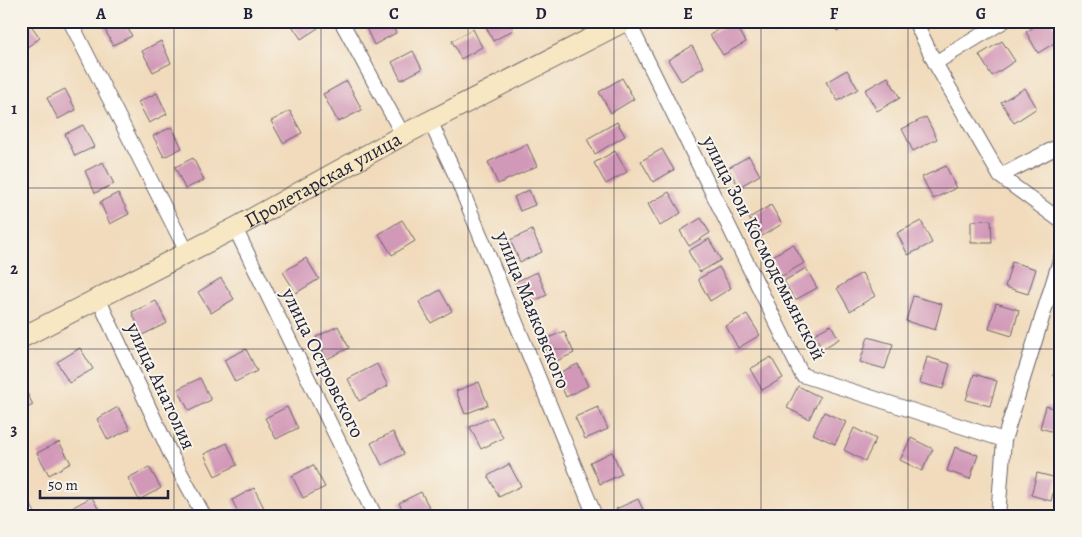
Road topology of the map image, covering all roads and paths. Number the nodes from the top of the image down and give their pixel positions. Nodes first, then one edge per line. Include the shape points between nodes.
1 (70, 21) edge
2 (341, 21) edge
3 (626, 21) edge
4 (915, 21) edge
5 (1004, 21) edge
6 (935, 63) junction
7 (430, 121) junction
8 (404, 135) junction
9 (1061, 145) edge
10 (1000, 176) junction
11 (1061, 222) edge
12 (235, 228) junction
13 (188, 252) junction
14 (1061, 257) edge
15 (98, 298) junction
16 (21, 338) edge
17 (1004, 440) junction
18 (21, 502) edge
19 (28, 516) edge
20 (204, 516) edge
21 (375, 516) edge
22 (595, 516) edge
23 (998, 516) edge

1 - 13 street
2 - 8 street
3 - 7 street, Пролетарская улица
3 - 17 street, улица Зои Космодемьянской via 802,375
4 - 6 street
5 - 6 street
6 - 10 street
7 - 8 street, Пролетарская улица
7 - 22 street, улица Маяковского via 456,176
8 - 12 street, Пролетарская улица
9 - 10 street
10 - 11 street
12 - 13 street, Пролетарская улица
12 - 21 street, улица Островского
13 - 15 street, Пролетарская улица
14 - 17 street
15 - 16 street, Пролетарская улица
15 - 20 street, улица Анатолия via 172,457
17 - 23 street
18 - 19 street

